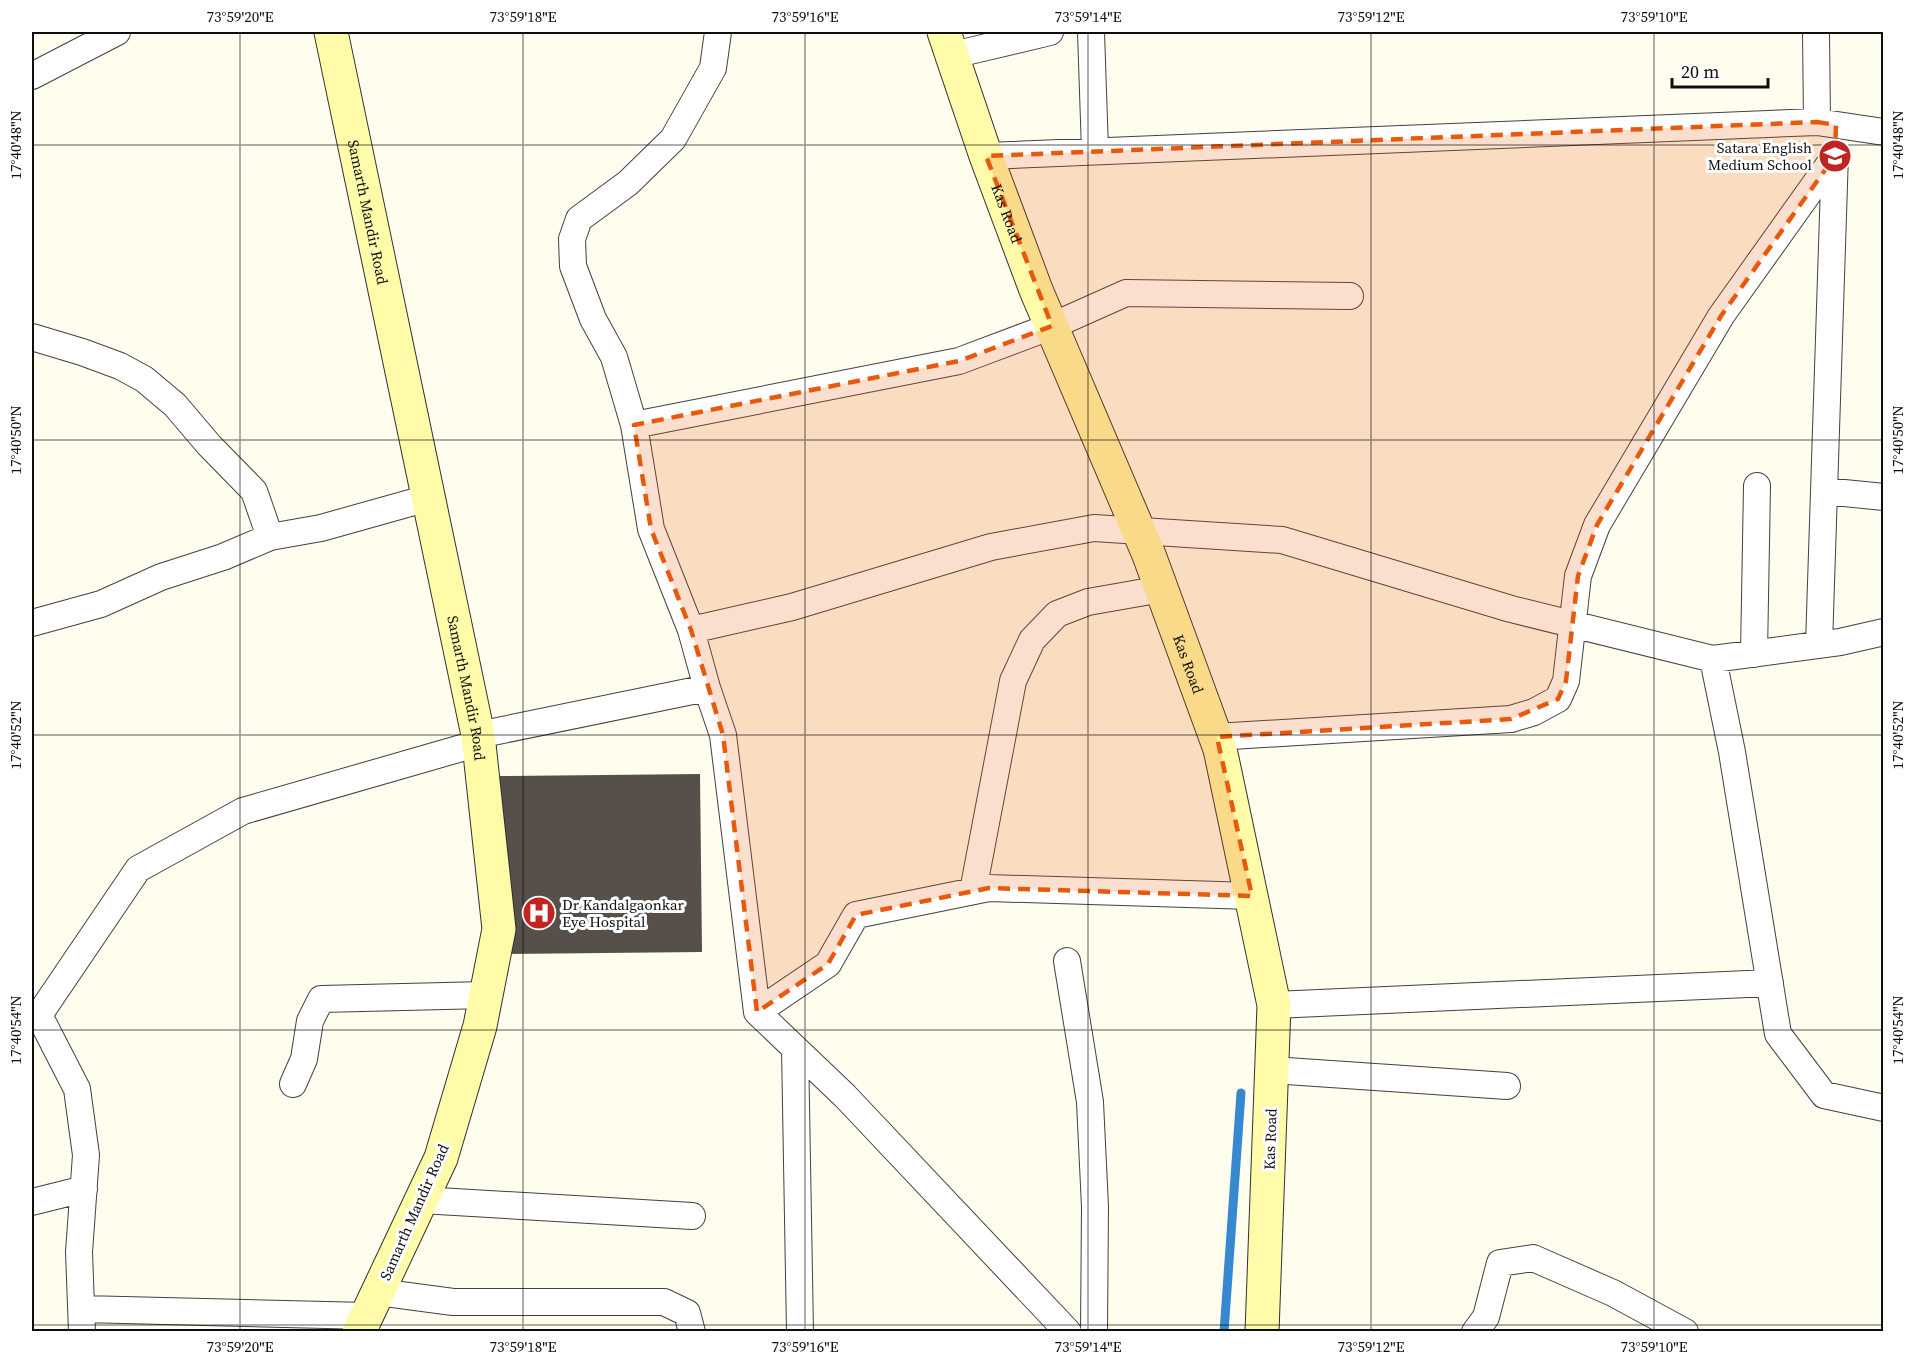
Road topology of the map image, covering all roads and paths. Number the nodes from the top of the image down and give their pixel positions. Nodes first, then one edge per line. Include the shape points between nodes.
1 (117, 32) edge
2 (331, 32) edge
3 (718, 32) edge
4 (1050, 32) edge
5 (1091, 32) edge
6 (1816, 32) edge
7 (949, 43) edge
8 (32, 76) edge
9 (1827, 124) junction
10 (1884, 132) edge
11 (1095, 151) junction
12 (986, 156) junction
13 (1835, 156) junction
14 (1350, 296) dead end
15 (1052, 327) junction
16 (32, 337) edge
17 (634, 425) junction
18 (1757, 486) dead end
19 (1824, 491) junction
20 (1884, 497) edge
21 (428, 498) junction
22 (1139, 531) junction
23 (270, 537) junction
24 (1161, 589) junction
25 (32, 623) edge
26 (1573, 625) junction
27 (691, 630) junction
28 (1884, 632) edge
29 (1819, 645) junction
30 (1754, 654) junction
31 (1713, 659) junction
32 (707, 688) junction
33 (1215, 737) junction
34 (478, 739) junction
35 (973, 891) junction
36 (1252, 896) junction
37 (1067, 962) dead end
38 (1770, 983) junction
39 (486, 995) junction
40 (1275, 1005) junction
41 (757, 1012) junction
42 (35, 1016) edge
43 (795, 1048) junction
44 (1272, 1070) junction
45 (293, 1084) dead end
46 (1507, 1086) dead end
47 (1884, 1108) edge
48 (84, 1189) junction
49 (421, 1200) junction
50 (32, 1202) edge
51 (692, 1216) dead end
52 (368, 1313) edge
53 (82, 1320) edge
54 (692, 1332) edge
55 (800, 1332) edge
56 (1068, 1332) edge
57 (1094, 1332) edge
58 (1262, 1332) edge
59 (1475, 1332) edge
60 (1685, 1332) edge

1 - 8 street
2 - 21 street, Samarth Mandir Road
3 - 17 street via 713,68 673,139 628,183 579,219 572,239 573,267 592,318 614,357
4 - 7 street
5 - 11 street
6 - 9 street
7 - 12 street, Kas Road
9 - 10 street
9 - 11 street
9 - 13 street
11 - 12 street
12 - 15 street, Kas Road
13 - 19 street
13 - 26 street via 1721,316 1597,525 1578,576
14 - 15 street via 1126,293
15 - 17 street via 959,361
15 - 22 street, Kas Road
16 - 23 street via 120,366 144,379 175,405 254,491
17 - 27 street via 651,529
18 - 30 street
19 - 20 street
19 - 29 street
21 - 23 street via 321,528
21 - 34 street, Samarth Mandir Road
22 - 24 street, Kas Road
22 - 26 street via 1282,540
22 - 27 street via 1094,528 991,547 792,607
23 - 25 street via 101,604
24 - 33 street, Kas Road
24 - 35 street via 1088,602 1057,614 1032,640 1013,681
26 - 31 street
26 - 33 street via 1566,681 1558,699 1534,712 1511,719
27 - 32 street
28 - 29 street
29 - 30 street
30 - 31 street
31 - 38 street
32 - 34 street
32 - 41 street via 723,735
33 - 36 street, Kas Road
34 - 39 street, Samarth Mandir Road via 499,928
34 - 42 street via 243,811 138,868
35 - 36 street via 990,888
35 - 41 street via 856,915 828,964
36 - 40 street, Kas Road
37 - 57 street via 1090,1102 1095,1207
38 - 40 street
38 - 47 street via 1778,1034 1824,1095
39 - 45 street via 321,999 310,1022 304,1059
39 - 49 street, Samarth Mandir Road via 441,1158
40 - 44 street, Kas Road
41 - 43 street
42 - 48 street via 78,1089 86,1155
43 - 55 street
43 - 56 street
44 - 46 street
44 - 58 street, Kas Road
48 - 50 street
48 - 53 street via 79,1252
49 - 51 street
49 - 52 street, Samarth Mandir Road
52 - 53 street
52 - 54 street via 453,1302 664,1302 687,1313
59 - 60 street via 1486,1317 1500,1263 1533,1258 1613,1293

